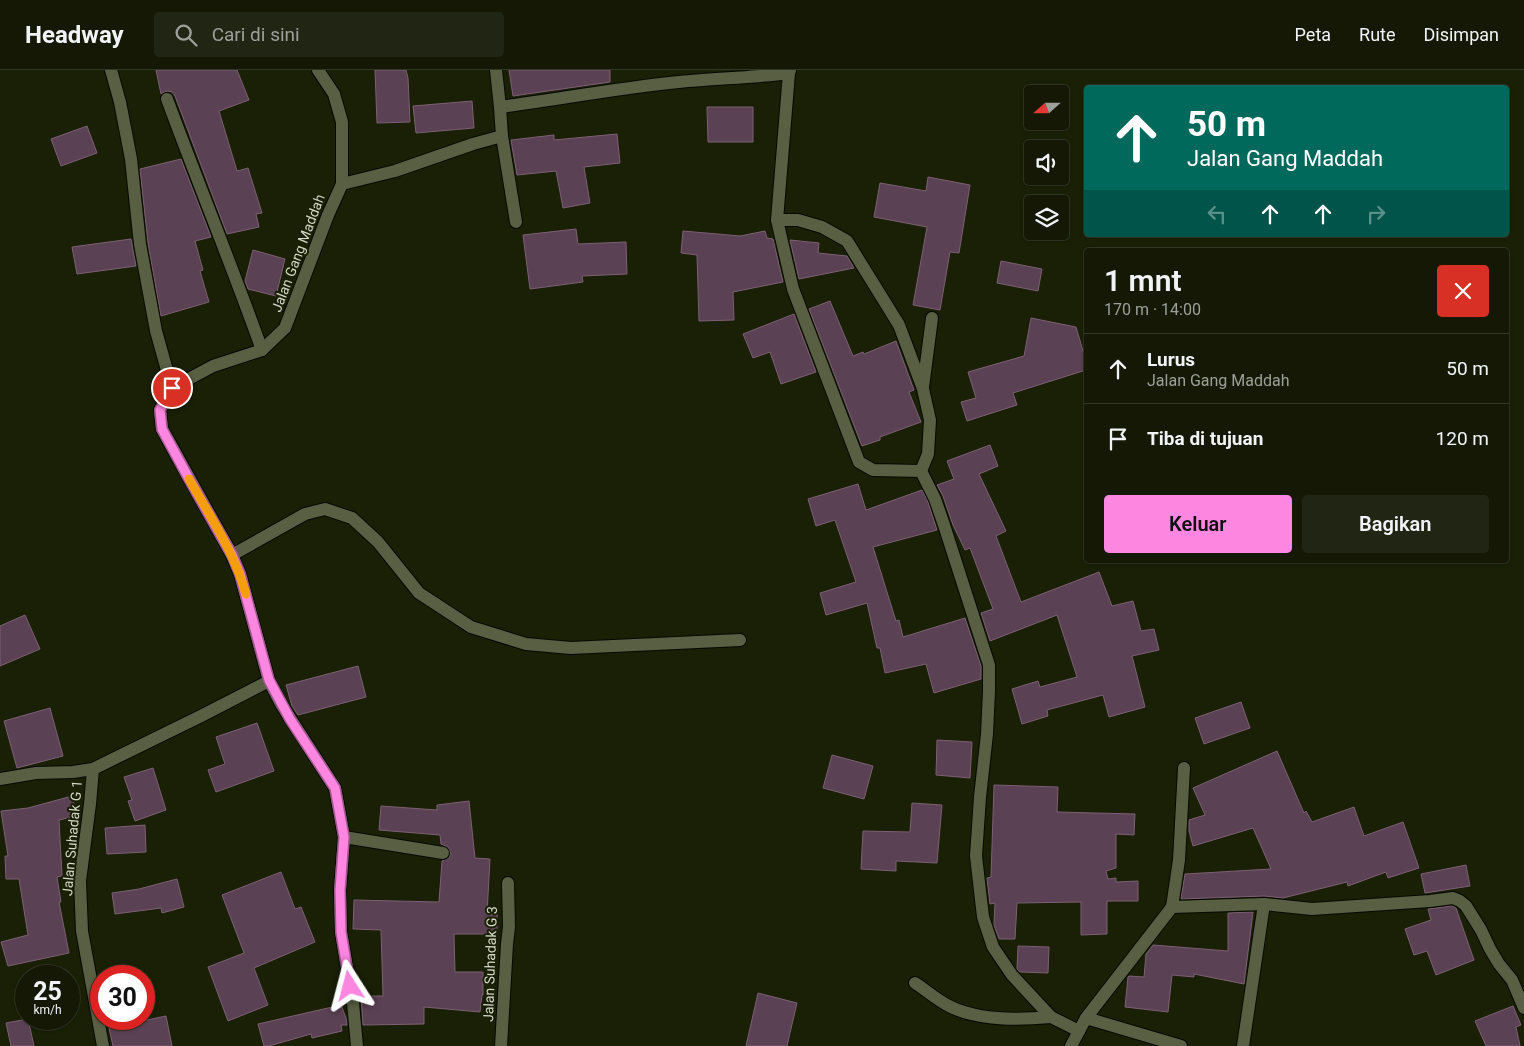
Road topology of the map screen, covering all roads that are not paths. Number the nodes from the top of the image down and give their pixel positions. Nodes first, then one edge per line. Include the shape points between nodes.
1 (111, 70) edge
2 (318, 70) edge
3 (496, 70) edge
4 (789, 71) edge
5 (167, 99) dead end
6 (500, 106) junction
7 (502, 136) junction
8 (342, 184) junction
9 (776, 220) junction
10 (516, 222) dead end
11 (932, 318) dead end
12 (262, 350) junction
13 (172, 388) junction
14 (923, 389) junction
15 (921, 471) junction
16 (232, 555) junction
17 (740, 640) dead end
18 (269, 680) junction
19 (1184, 768) dead end
20 (93, 769) junction
21 (0, 779) edge
22 (344, 837) junction
23 (443, 853) dead end
24 (508, 883) dead end
25 (1264, 904) junction
26 (1172, 907) junction
27 (915, 983) dead end
28 (1524, 1008) edge
29 (1051, 1017) junction
30 (1086, 1018) junction
31 (1079, 1032) junction
32 (103, 1046) edge
33 (357, 1046) edge
34 (501, 1046) edge
35 (1071, 1046) edge
36 (1181, 1046) edge
37 (1243, 1046) edge

1 - 13 street via 131,159 140,244 156,331
2 - 8 street, Jalan Gang Maddah via 334,94 342,122
3 - 6 street
4 - 6 street via 626,88
4 - 9 street
5 - 12 street
6 - 7 street
7 - 8 street, Jalan Gang Maddah via 395,171
7 - 10 street
8 - 12 street, Jalan Gang Maddah via 285,328
9 - 14 street via 798,220 822,227 847,241 899,325
9 - 15 street via 793,289 859,462 873,470
11 - 14 street
12 - 13 street, Jalan Gang Maddah via 213,366
13 - 16 street via 160,410 162,429
14 - 15 street via 930,420 928,454
15 - 29 street via 941,516 989,665 987,734 976,856 983,917 993,947 1007,968
16 - 17 street via 305,514 325,509 352,518 378,542 419,593 471,627 526,644 571,648
16 - 18 street
18 - 20 street, Jalan Suhadak G 1
18 - 22 street via 285,711 335,788
19 - 26 street via 1179,860
20 - 21 street
20 - 32 street, Jalan Suhadak G 1 via 80,881 82,930
22 - 23 street
22 - 33 street via 341,932
24 - 34 street, Jalan Suhadak G 3 via 509,927
25 - 26 street
25 - 28 street via 1312,908 1453,898 1466,906 1482,930 1495,957 1512,980
25 - 37 street
26 - 30 street
27 - 29 street via 951,1007 973,1014 1020,1020
29 - 31 street
30 - 31 street
30 - 36 street
31 - 35 street

